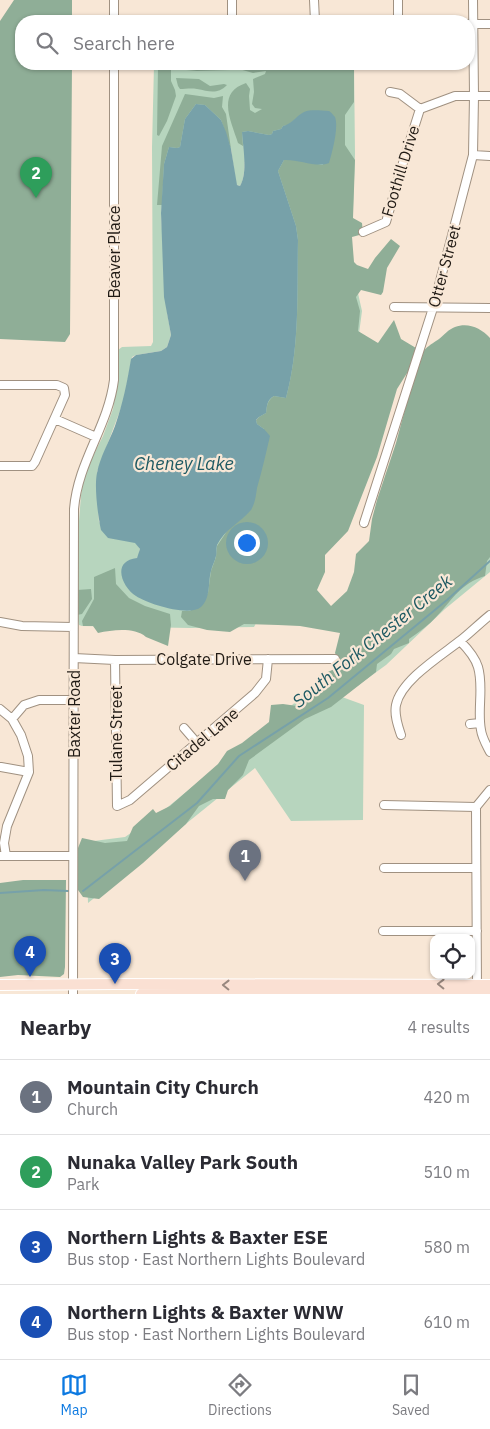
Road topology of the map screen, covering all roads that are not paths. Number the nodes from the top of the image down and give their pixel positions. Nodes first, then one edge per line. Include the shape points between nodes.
1 (114, 0) edge
2 (232, 0) edge
3 (314, 0) edge
4 (398, 0) edge
5 (473, 0) edge
6 (114, 15) edge
7 (232, 15) edge
8 (314, 15) edge
9 (398, 15) edge
10 (472, 15) edge
11 (475, 24) edge
12 (490, 24) edge
13 (114, 70) edge
14 (473, 70) edge
15 (390, 92) dead end
16 (474, 96) junction
17 (490, 96) edge
18 (420, 109) junction
19 (472, 155) junction
20 (490, 156) edge
21 (363, 232) dead end
22 (394, 307) dead end
23 (433, 308) junction
24 (490, 308) edge
25 (0, 385) edge
26 (55, 419) junction
27 (96, 437) junction
28 (0, 466) edge
29 (364, 523) dead end
30 (490, 615) edge
31 (0, 622) edge
32 (73, 627) junction
33 (460, 640) junction
34 (74, 658) junction
35 (268, 659) junction
36 (335, 659) dead end
37 (115, 660) junction
38 (74, 700) junction
39 (0, 709) edge
40 (12, 719) junction
41 (480, 723) junction
42 (470, 724) dead end
43 (184, 728) dead end
44 (402, 735) dead end
45 (197, 743) junction
46 (490, 752) edge
47 (1, 766) edge
48 (29, 772) junction
49 (490, 790) edge
50 (384, 805) dead end
51 (116, 806) joint
52 (476, 807) junction
53 (3, 856) edge
54 (73, 856) junction
55 (384, 868) dead end
56 (476, 868) junction
57 (384, 931) dead end
58 (477, 931) junction
59 (0, 985) edge
60 (490, 985) edge
61 (73, 989) edge
62 (477, 991) edge
63 (490, 993) edge
64 (141, 994) edge
65 (296, 994) edge

1 - 6 street
2 - 7 street
3 - 8 street
4 - 9 street
5 - 10 street, Otter Street
11 - 12 street
13 - 27 street, Beaver Place via 114,380 109,407
14 - 16 street, Otter Street
15 - 18 street via 400,94
16 - 17 street, Foothill Drive
16 - 18 street, Foothill Drive via 455,96
16 - 19 street, Otter Street
18 - 21 street, Foothill Drive via 386,222
19 - 20 street
19 - 23 street, Otter Street
22 - 23 street
23 - 24 street
23 - 29 street, Otter Street
25 - 26 street via 57,385 64,388 65,395
26 - 27 street
26 - 28 street via 32,466
27 - 32 street, Baxter Road via 75,497
30 - 33 street
31 - 32 street
32 - 34 street, Baxter Road
33 - 41 street via 478,666
33 - 44 street via 403,690 396,704 397,723
34 - 37 street, Colgate Drive
34 - 38 street, Baxter Road
35 - 36 street, Colgate Drive
35 - 37 street, Colgate Drive
35 - 45 street, Citadel Lane via 266,678 256,693
37 - 51 street, Tulane Street
38 - 40 street via 39,700 24,704
38 - 54 street, Baxter Road
39 - 40 street
40 - 48 street via 24,742
41 - 42 street
41 - 46 street
43 - 45 street
45 - 51 street, Citadel Lane via 130,800
47 - 48 street
48 - 53 street via 7,826
49 - 52 street
50 - 52 street
52 - 56 street
53 - 54 street
54 - 61 street, Baxter Road
55 - 56 street
56 - 58 street
57 - 58 street
58 - 62 street
59 - 61 main road
60 - 62 main road
62 -> 61 main road
62 - 63 main road
62 - 65 main road
64 - 65 main road

